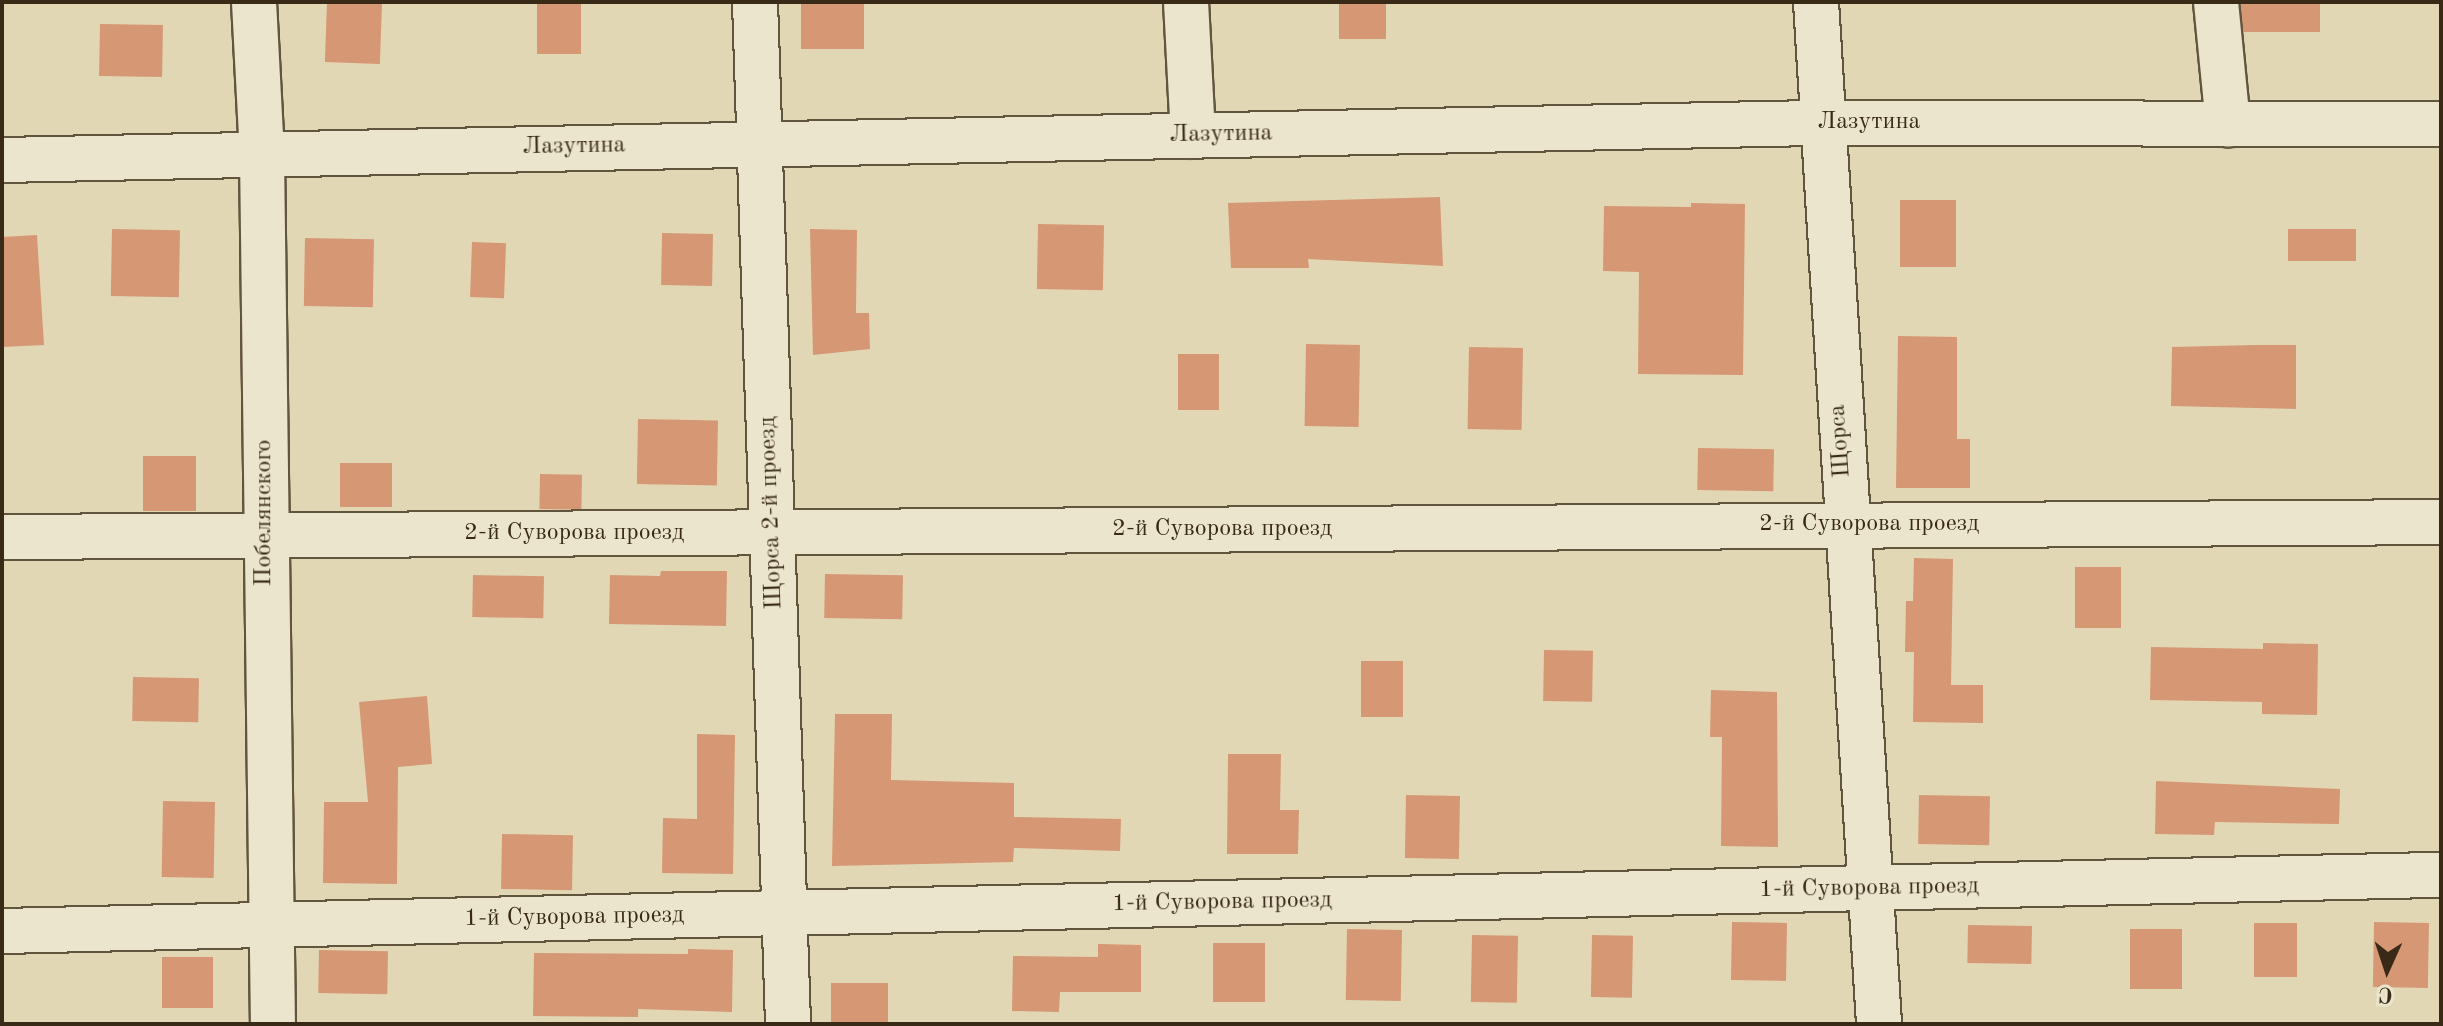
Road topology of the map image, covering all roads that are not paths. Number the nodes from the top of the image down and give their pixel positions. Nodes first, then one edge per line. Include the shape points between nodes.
1 (254, 2) edge
2 (755, 2) edge
3 (1186, 2) edge
4 (1816, 2) edge
5 (2216, 2) edge
6 (1821, 123) junction
7 (2228, 124) junction
8 (2441, 124) edge
9 (1193, 136) junction
10 (761, 144) junction
11 (262, 154) junction
12 (2, 160) edge
13 (2441, 522) edge
14 (1847, 525) junction
15 (773, 533) junction
16 (265, 535) junction
17 (2, 537) edge
18 (2441, 875) edge
19 (1871, 889) junction
20 (785, 913) junction
21 (269, 924) junction
22 (2, 931) edge
23 (273, 1024) edge
24 (788, 1024) edge
25 (1879, 1024) edge

1 - 11 street, Побелянского
2 - 10 street, Щорса 2-й проезд
3 - 9 street
4 - 6 street, Щорса
5 - 7 street
6 - 7 street, Лазутина
6 - 9 street, Лазутина
6 - 14 street, Щорса
7 - 8 street, Лазутина
9 - 10 street, Лазутина
10 - 11 street, Лазутина
10 - 15 street, Щорса 2-й проезд
11 - 12 street, Лазутина
11 - 16 street, Побелянского
13 - 14 street, 2-й Суворова проезд
14 - 15 street, 2-й Суворова проезд
14 - 19 street, Щорса
15 - 16 street, 2-й Суворова проезд
15 - 20 street, Щорса 2-й проезд
16 - 17 street, 2-й Суворова проезд
16 - 21 street, Побелянского
18 - 19 street, 1-й Суворова проезд
19 - 20 street, 1-й Суворова проезд
19 - 25 street, Щорса
20 - 21 street, 1-й Суворова проезд
20 - 24 street, Щорса 2-й проезд
21 - 22 street, 1-й Суворова проезд
21 - 23 street, Побелянского

